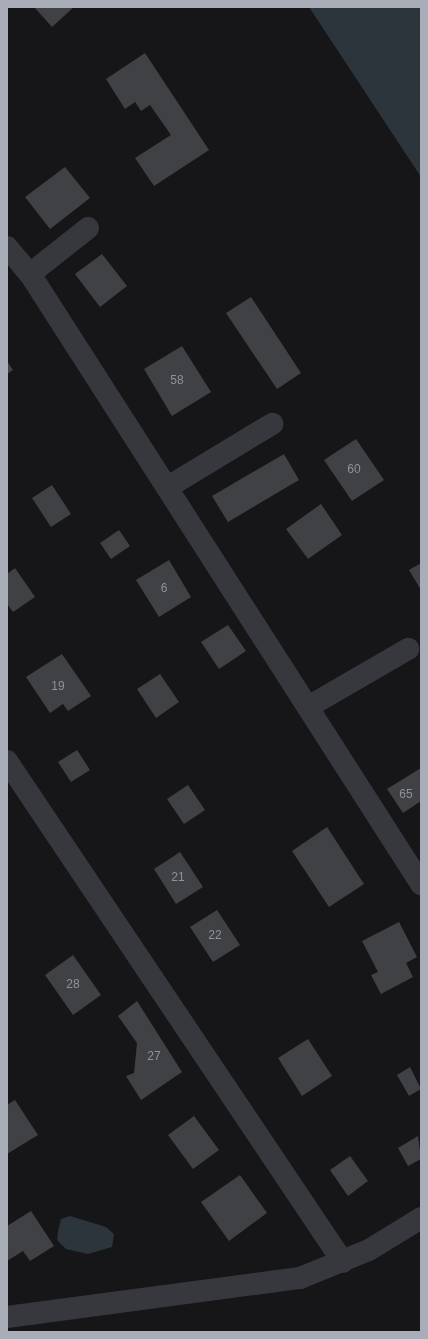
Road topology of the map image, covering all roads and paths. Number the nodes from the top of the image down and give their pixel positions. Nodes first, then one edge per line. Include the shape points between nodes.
1 (88, 228) dead end
2 (7, 248) edge
3 (30, 274) junction
4 (272, 424) dead end
5 (168, 487) junction
6 (408, 649) dead end
7 (308, 707) junction
8 (7, 761) edge
9 (421, 884) edge
10 (421, 1218) edge
11 (343, 1262) junction
12 (7, 1317) edge

1 - 3 street
2 - 3 street
3 - 5 street
4 - 5 street
5 - 7 street
6 - 7 street
7 - 9 street
8 - 11 street
10 - 11 street via 369,1250
11 - 12 street via 300,1278

